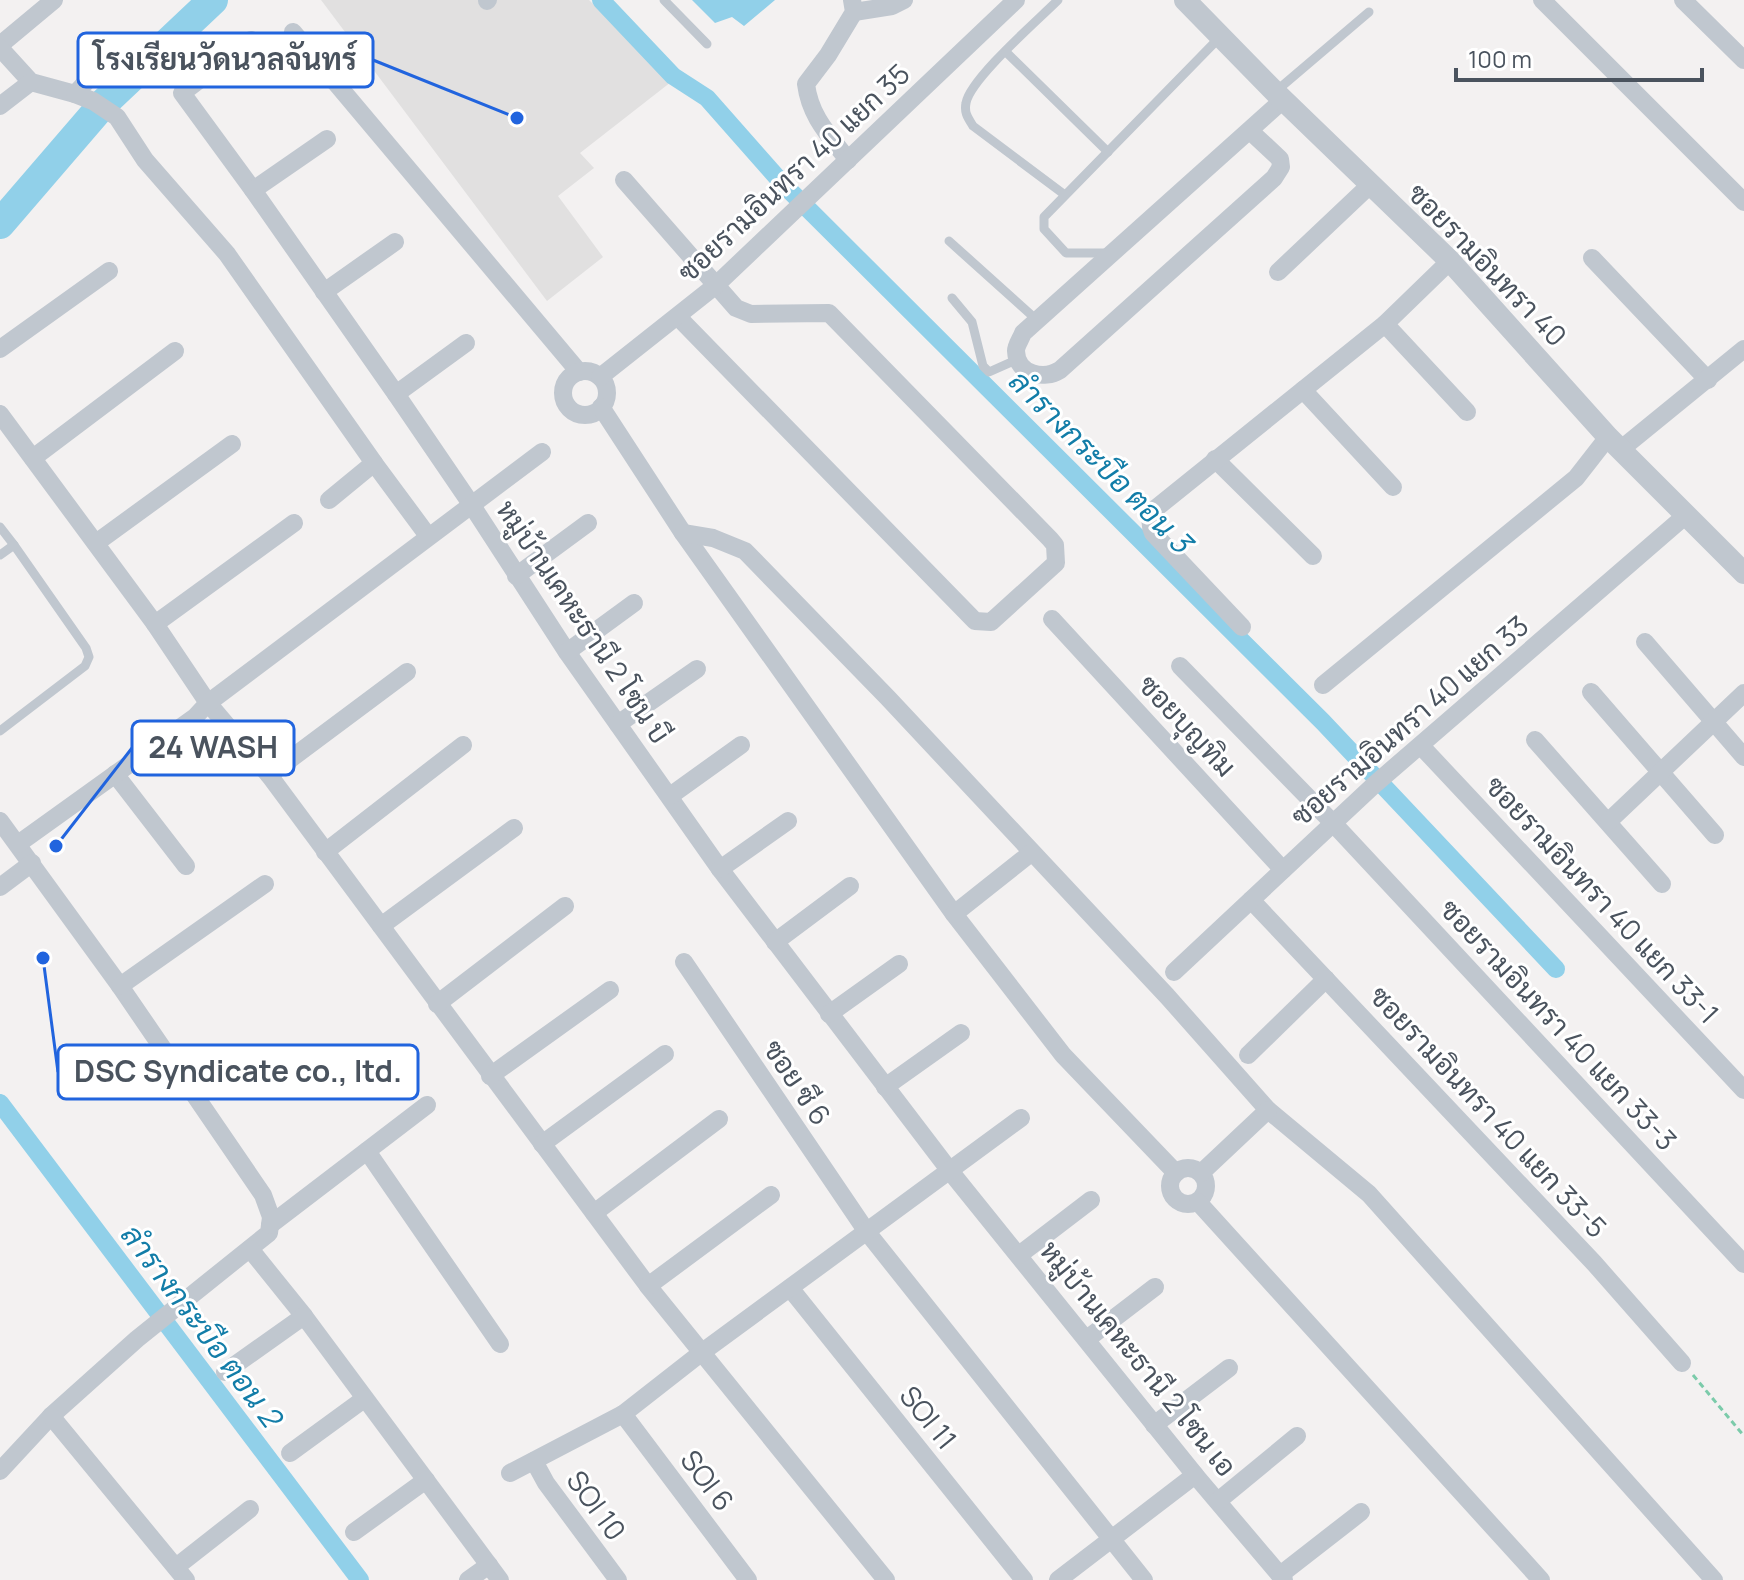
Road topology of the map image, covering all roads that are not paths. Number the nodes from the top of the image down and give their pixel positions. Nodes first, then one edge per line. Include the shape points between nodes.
1 (54, 0) edge
2 (664, 0) edge
3 (904, 0) edge
4 (1016, 0) edge
5 (1058, 0) edge
6 (1185, 0) edge
7 (1542, 0) edge
8 (1683, 0) edge
9 (853, 6) edge
10 (1369, 12) dead end
11 (293, 32) dead end
12 (1221, 36) junction
13 (251, 40) dead end
14 (121, 44) dead end
15 (707, 44) dead end
16 (0, 46) edge
17 (1006, 52) junction
18 (1744, 60) edge
19 (31, 82) junction
20 (1279, 96) junction
21 (84, 97) junction
22 (0, 106) edge
23 (1250, 131) junction
24 (327, 139) dead end
25 (1108, 152) junction
26 (848, 160) junction
27 (624, 180) dead end
28 (1370, 185) junction
29 (253, 190) junction
30 (1065, 195) junction
31 (1744, 202) edge
32 (949, 241) dead end
33 (395, 242) dead end
34 (1112, 253) junction
35 (1592, 258) dead end
36 (1450, 261) junction
37 (109, 271) dead end
38 (1278, 272) dead end
39 (715, 286) junction
40 (324, 292) junction
41 (952, 298) dead end
42 (678, 317) junction
43 (1038, 321) junction
44 (1385, 324) junction
45 (466, 343) dead end
46 (0, 349) edge
47 (1744, 349) edge
48 (175, 351) dead end
49 (1018, 359) junction
50 (579, 372) junction
51 (600, 377) junction
52 (1708, 380) junction
53 (1303, 390) junction
54 (396, 394) junction
55 (601, 407) junction
56 (1467, 412) dead end
57 (0, 414) edge
58 (232, 444) dead end
59 (1614, 444) junction
60 (542, 452) dead end
61 (33, 458) junction
62 (1215, 459) junction
63 (374, 463) junction
64 (1393, 487) dead end
65 (329, 500) dead end
66 (471, 504) junction
67 (1685, 516) junction
68 (294, 523) dead end
69 (588, 523) dead end
70 (0, 527) edge
71 (683, 533) junction
72 (428, 536) junction
73 (96, 543) junction
74 (14, 545) junction
75 (0, 555) edge
76 (1313, 556) dead end
77 (1744, 573) edge
78 (516, 576) junction
79 (634, 603) dead end
80 (1052, 619) dead end
81 (155, 624) junction
82 (1242, 627) dead end
83 (1645, 642) dead end
84 (567, 652) junction
85 (1180, 666) dead end
86 (697, 669) dead end
87 (407, 672) dead end
88 (1323, 685) dead end
89 (1591, 692) dead end
90 (1744, 693) edge
91 (208, 703) junction
92 (1712, 722) junction
93 (618, 724) junction
94 (0, 731) edge
95 (1535, 740) dead end
96 (463, 745) dead end
97 (741, 745) dead end
98 (1421, 746) junction
99 (1744, 757) edge
100 (1661, 772) junction
101 (115, 774) junction
102 (269, 775) junction
103 (670, 796) junction
104 (0, 821) edge
105 (788, 821) dead end
106 (1609, 821) junction
107 (1333, 823) junction
108 (514, 828) dead end
109 (1715, 835) dead end
110 (18, 844) junction
111 (325, 852) junction
112 (1031, 853) junction
113 (32, 863) junction
114 (186, 866) dead end
115 (720, 869) junction
116 (1283, 870) junction
117 (265, 884) dead end
118 (1662, 884) dead end
119 (850, 886) dead end
120 (0, 887) edge
121 (1251, 900) junction
122 (565, 906) dead end
123 (954, 914) junction
124 (381, 926) junction
125 (775, 942) junction
126 (684, 962) dead end
127 (899, 964) dead end
128 (1174, 972) dead end
129 (1326, 979) junction
130 (120, 986) junction
131 (610, 990) dead end
132 (437, 1004) junction
133 (829, 1014) junction
134 (961, 1033) dead end
135 (665, 1054) dead end
136 (1248, 1055) dead end
137 (490, 1076) junction
138 (885, 1087) junction
139 (1744, 1090) edge
140 (427, 1105) dead end
141 (1268, 1110) junction
142 (1021, 1118) dead end
143 (719, 1119) dead end
144 (542, 1144) junction
145 (367, 1151) junction
146 (950, 1171) junction
147 (1176, 1173) junction
148 (1201, 1173) junction
149 (771, 1195) dead end
150 (1091, 1200) dead end
151 (1198, 1202) junction
152 (594, 1213) junction
153 (270, 1225) junction
154 (867, 1232) junction
155 (250, 1249) junction
156 (1019, 1255) junction
157 (1744, 1264) edge
158 (648, 1286) junction
159 (1155, 1287) dead end
160 (790, 1288) junction
161 (304, 1316) junction
162 (1087, 1339) junction
163 (500, 1344) dead end
164 (701, 1353) junction
165 (1682, 1363) road end
166 (1229, 1368) dead end
167 (225, 1372) dead end
168 (364, 1399) junction
169 (623, 1414) junction
170 (51, 1416) junction
171 (1154, 1425) junction
172 (1297, 1436) dead end
173 (290, 1453) dead end
174 (534, 1461) junction
175 (0, 1471) edge
176 (510, 1473) dead end
177 (1195, 1475) junction
178 (426, 1480) junction
179 (1218, 1501) junction
180 (250, 1509) dead end
181 (1361, 1512) dead end
182 (354, 1532) dead end
183 (1113, 1540) junction
184 (494, 1573) edge
185 (181, 1574) edge
186 (1282, 1578) edge
187 (468, 1580) edge
188 (618, 1580) edge
189 (748, 1580) edge
190 (886, 1580) edge
191 (1024, 1580) edge
192 (1058, 1580) edge
193 (1144, 1580) edge
194 (1541, 1580) edge
195 (1714, 1580) edge

1 - 16 street
2 - 15 lane
3 - 9 street via 892,6
4 - 26 street, ซอยรามอินทรา 40 แยก 35
5 - 17 lane
6 - 12 street, ซอยรามอินทรา 40
7 - 31 street
8 - 18 street
9 - 26 street via 806,84 808,103 819,123
10 - 20 lane
11 - 50 street
12 - 20 street, ซอยรามอินทรา 40
12 - 25 lane
13 - 29 street, หมู่บ้านเคหะธานี 2 โซน บี via 182,93
14 - 21 street
16 - 19 street
17 - 25 lane
17 - 30 lane via 966,99 966,116
19 - 21 street
19 - 22 street
20 - 23 street
20 - 28 street, ซอยรามอินทรา 40
21 - 63 street via 117,117 145,160 227,254
23 - 34 street
23 - 49 street via 1280,159 1274,178 1060,370 1051,376 1032,374
24 - 29 street
25 - 30 lane
26 - 39 street, ซอยรามอินทรา 40 แยก 35
27 - 39 street
28 - 36 street, ซอยรามอินทรา 40
28 - 38 street
29 - 40 street, หมู่บ้านเคหะธานี 2 โซน บี
30 - 34 lane via 1044,217 1047,234 1066,253
32 - 43 lane
33 - 40 street
34 - 43 street
35 - 52 street
36 - 44 street
36 - 59 street, ซอยรามอินทรา 40
37 - 46 street
39 - 42 street, ซอยรามอินทรา 40 แยก 35
39 - 42 street via 736,308 751,314 829,313 1050,539 1056,563 991,622 975,621
40 - 54 street, หมู่บ้านเคหะธานี 2 โซน บี
41 - 49 lane via 972,322 989,372
42 - 51 street, ซอยรามอินทรา 40 แยก 35
43 - 49 street via 1023,333 1016,348
44 - 53 street
44 - 56 street
45 - 54 street
47 - 52 street
48 - 61 street
50 - 51 street
50 - 55 street via 564,389 567,404 587,415
51 - 55 street via 607,389
52 - 59 street
53 - 62 street
53 - 64 street
54 - 66 street, หมู่บ้านเคหะธานี 2 โซน บี
55 - 71 street
57 - 61 street
58 - 73 street
59 - 67 street, ซอยรามอินทรา 40
59 - 88 street
60 - 66 street
61 - 73 street
62 - 76 street
62 - 82 street via 1155,509 1150,527
63 - 65 street
63 - 72 street
66 - 72 street
66 - 78 street, หมู่บ้านเคหะธานี 2 โซน บี
67 - 77 street, ซอยรามอินทรา 40
67 - 98 street, ซอยรามอินทรา 40 แยก 33
68 - 81 street
69 - 78 street
70 - 74 lane
71 - 112 street via 745,551
71 - 123 street
72 - 91 street
73 - 81 street
74 - 75 lane
74 - 94 lane via 89,657 85,666
78 - 84 street, หมู่บ้านเคหะธานี 2 โซน บี
79 - 84 street
80 - 116 street, ซอยบุญทิม
81 - 91 street
83 - 92 street
84 - 93 street, หมู่บ้านเคหะธานี 2 โซน บี
85 - 107 street, ซอยรามอินทรา 40 แยก 33-3
86 - 93 street
87 - 102 street
89 - 100 street
90 - 92 street
91 - 101 street
91 - 102 street
92 - 99 street
92 - 100 street
93 - 103 street, หมู่บ้านเคหะธานี 2 โซน บี
95 - 106 street
96 - 111 street
97 - 103 street
98 - 107 street, ซอยรามอินทรา 40 แยก 33
98 - 139 street, ซอยรามอินทรา 40 แยก 33-1
100 - 106 street
100 - 109 street
101 - 110 street
101 - 114 street
102 - 111 street
103 - 115 street, หมู่บ้านเคหะธานี 2 โซน บี
104 - 110 street
105 - 115 street
106 - 118 street
107 - 116 street, ซอยรามอินทรา 40 แยก 33
107 - 157 street, ซอยรามอินทรา 40 แยก 33-3
108 - 124 street
110 - 113 street
111 - 124 street
112 - 123 street
112 - 141 street
113 - 120 street
113 - 130 street
115 - 125 street, หมู่บ้านเคหะธานี 2 โซน บี
116 - 121 street, ซอยรามอินทรา 40 แยก 33
117 - 130 street
119 - 125 street
121 - 128 street, ซอยรามอินทรา 40 แยก 33
121 - 129 street, ซอยรามอินทรา 40 แยก 33-5
122 - 132 street
123 - 147 street via 1063,1055
124 - 132 street
125 - 133 street, หมู่บ้านเคหะธานี 2 โซน บี
126 - 154 street, ซอย ซี 6
127 - 133 street
129 - 136 street
129 - 165 street, ซอยรามอินทรา 40 แยก 33-5
130 - 153 street via 263,1195
131 - 137 street
132 - 137 street
133 - 138 street, หมู่บ้านเคหะธานี 2 โซน บี
134 - 138 street
135 - 144 street
137 - 144 street
138 - 146 street, หมู่บ้านเคหะธานี 2 โซน บี
140 - 145 street
141 - 148 street
141 - 195 street via 1369,1194
142 - 146 street
143 - 152 street
144 - 152 street
145 - 153 street
145 - 163 street
146 - 154 street
146 - 156 street, หมู่บ้านเคหะธานี 2 โซน เอ
147 - 148 street via 1191,1168
147 - 151 street via 1170,1182 1173,1198 1188,1205
148 - 151 street via 1206,1188
149 - 158 street
150 - 156 street
151 - 194 street
152 - 158 street
153 - 155 street via 269,1233
154 - 160 street
154 - 183 street, ซอย ซี 6
155 - 161 street
155 - 170 street
156 - 162 street, หมู่บ้านเคหะธานี 2 โซน เอ
158 - 164 street
159 - 162 street
160 - 164 street
160 - 191 street, SOI 11
161 - 167 street
161 - 168 street
162 - 171 street, หมู่บ้านเคหะธานี 2 โซน เอ
164 - 169 street
164 - 190 street
166 - 171 street
168 - 173 street
168 - 178 street
169 - 174 street
169 - 189 street, SOI 6
170 - 175 street
170 - 185 street
171 - 177 street, หมู่บ้านเคหะธานี 2 โซน เอ
172 - 179 street
174 - 176 street
174 - 188 street, SOI 10
177 - 179 street, หมู่บ้านเคหะธานี 2 โซน เอ
177 - 183 street
178 - 182 street
178 - 184 street
179 - 186 street, หมู่บ้านเคหะธานี 2 โซน เอ
180 - 185 street
181 - 186 street
183 - 192 street
183 - 193 street, ซอย ซี 6
184 - 187 street

